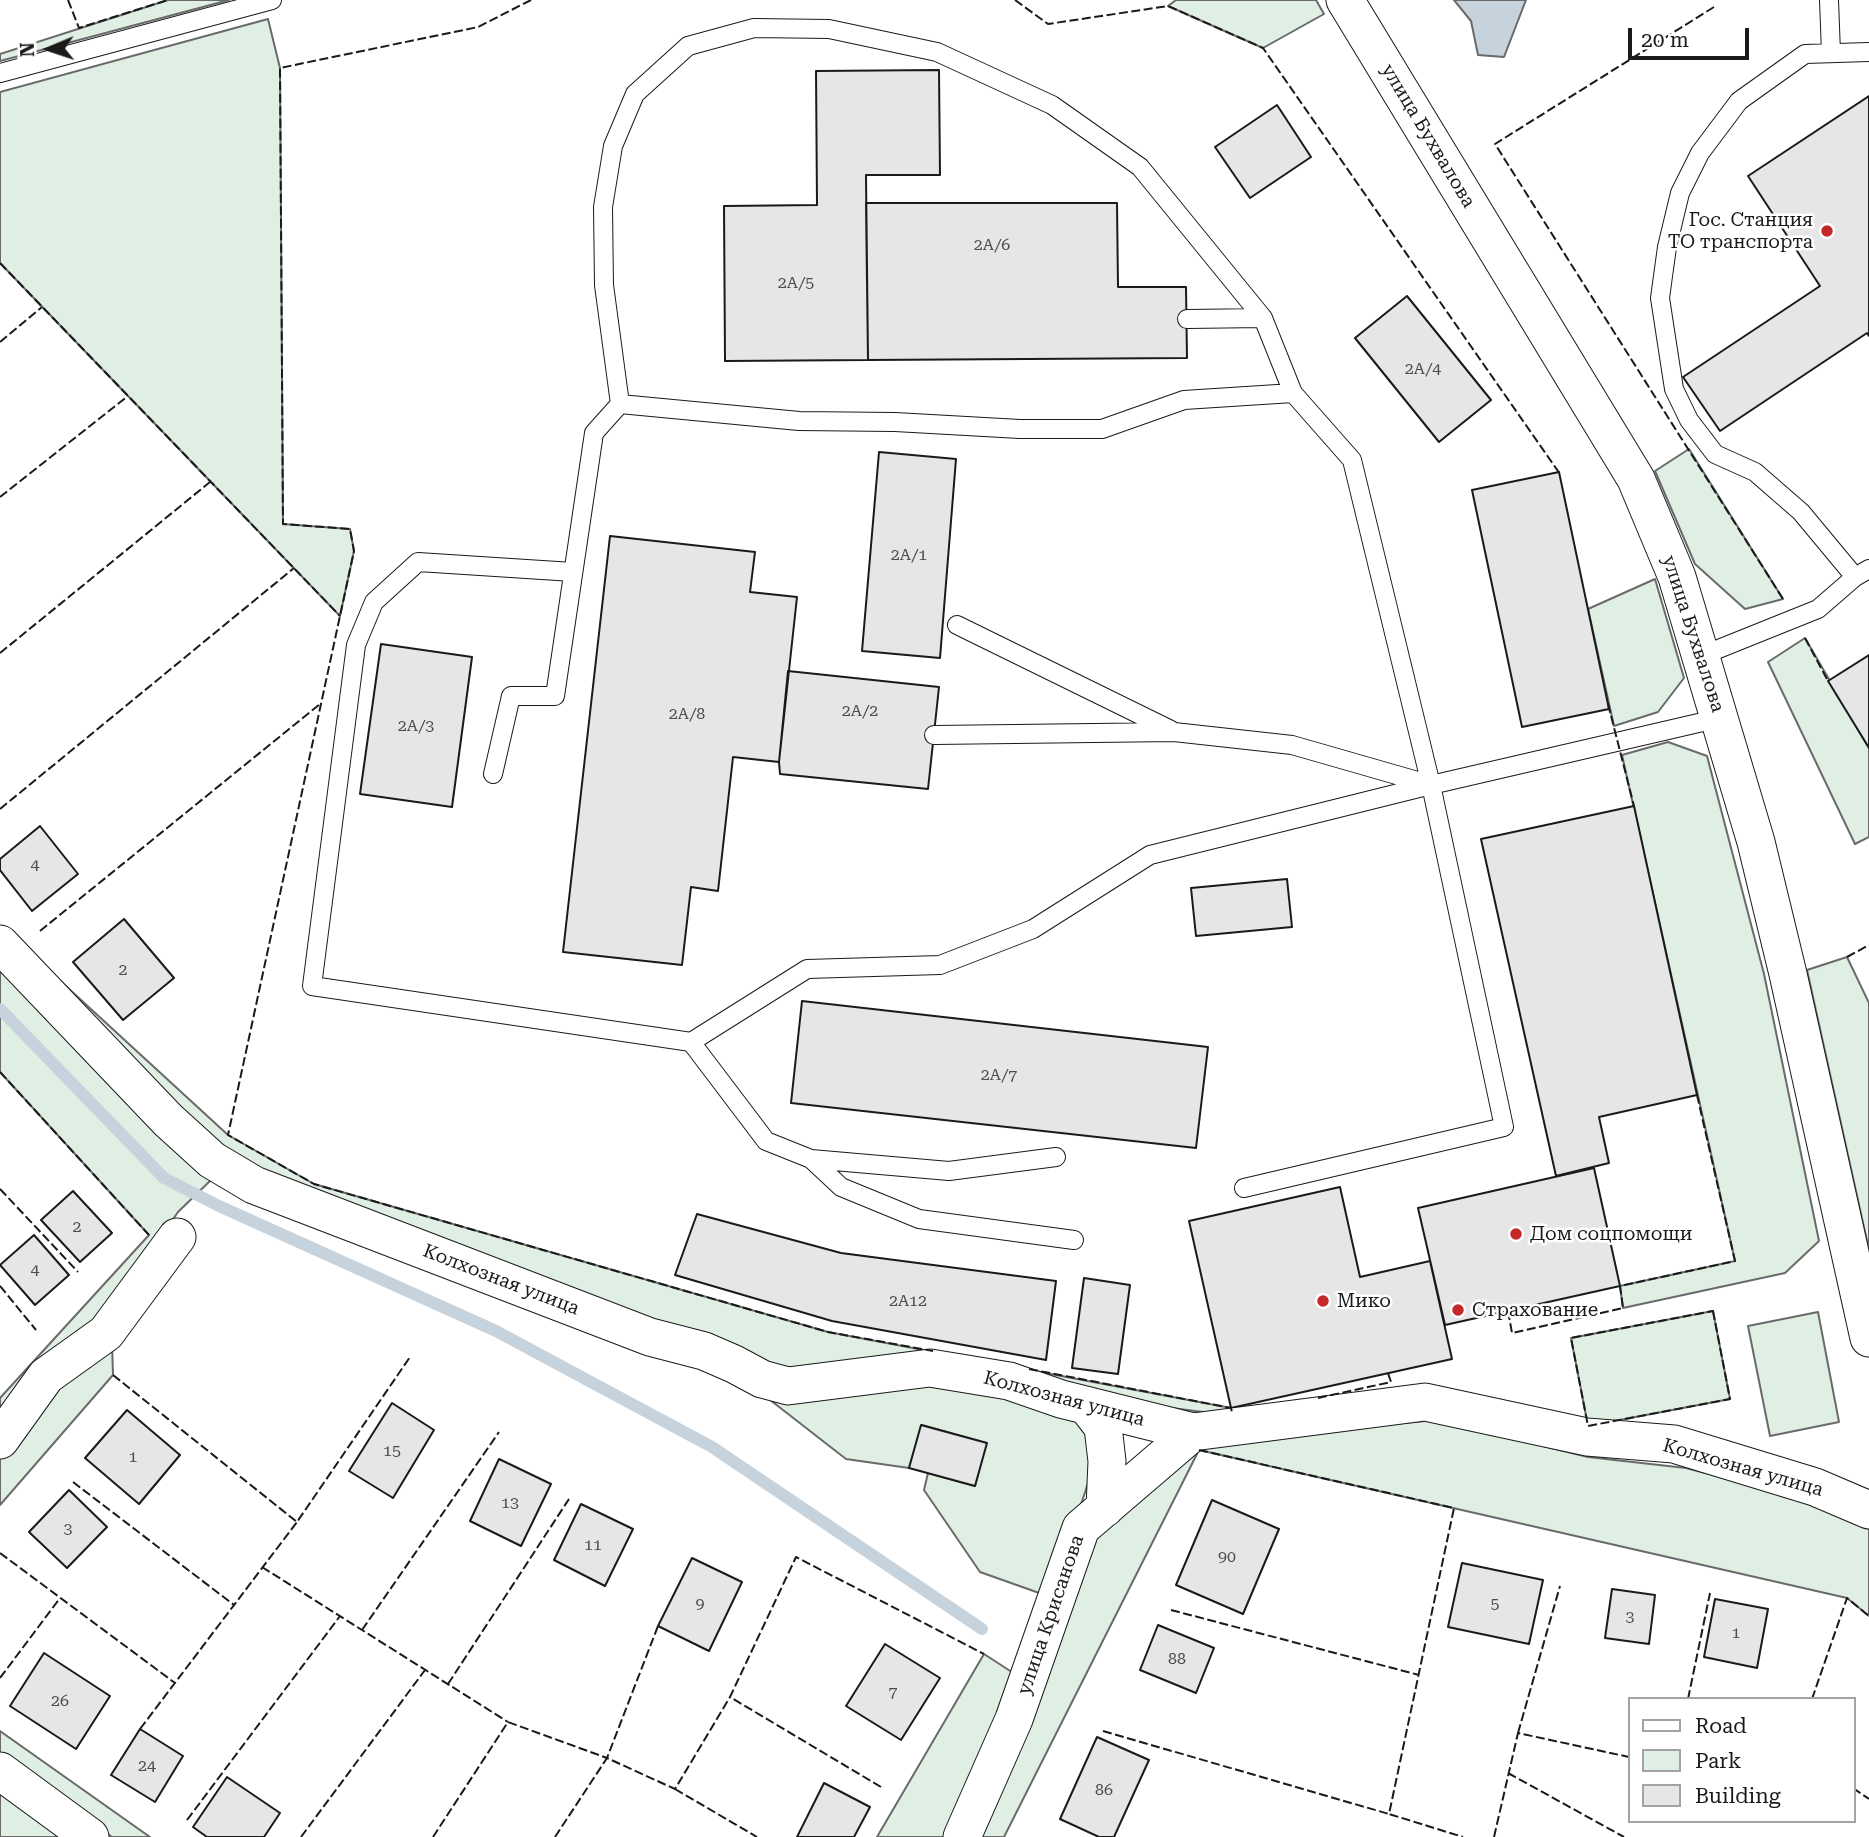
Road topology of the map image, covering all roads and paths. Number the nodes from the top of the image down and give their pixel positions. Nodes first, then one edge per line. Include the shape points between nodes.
1 (272, 0) edge
2 (1345, 0) edge
3 (1829, 0) edge
4 (1869, 52) edge
5 (1830, 53) junction
6 (0, 73) edge
7 (1263, 318) junction
8 (1187, 319) dead end
9 (1293, 393) junction
10 (620, 404) junction
11 (573, 572) junction
12 (1862, 573) edge
13 (957, 625) dead end
14 (1701, 656) junction
15 (1720, 718) junction
16 (1174, 732) junction
17 (933, 734) dead end
18 (493, 775) dead end
19 (1431, 785) junction
20 (0, 944) edge
21 (691, 1042) junction
22 (1056, 1157) dead end
23 (811, 1159) junction
24 (1244, 1188) dead end
25 (177, 1237) dead end
26 (1074, 1240) dead end
27 (1869, 1338) edge
28 (1086, 1405) junction
29 (1193, 1432) junction
30 (0, 1440) edge
31 (1105, 1508) junction
32 (1869, 1510) edge
33 (0, 1771) edge
34 (90, 1837) edge
35 (962, 1837) edge

1 - 6 lane
2 - 14 street, улица Бухвалова via 1636,479 1677,577
3 - 5 lane
4 - 5 lane
5 - 12 lane via 1805,54 1739,101 1700,153 1680,193 1660,298 1674,389 1689,420 1715,454 1755,472
7 - 8 lane
7 - 9 lane
7 - 10 lane via 1140,167 1052,105 937,52 829,29 754,28 688,46 635,94 613,146 603,207 604,285
9 - 10 lane via 1184,400 1102,429 799,421
9 - 19 lane via 1352,460
10 - 11 lane via 594,433
11 - 18 lane via 555,696 511,696
11 - 21 lane via 418,562 374,603 356,645 312,986
12 - 14 lane via 1818,609
13 - 16 lane
14 - 15 street, улица Бухвалова
15 - 19 lane
15 - 27 street, улица Бухвалова via 1788,974
16 - 17 lane
16 - 19 lane via 1292,746
19 - 21 lane via 1150,855 1033,929 940,965 807,969
19 - 24 lane via 1504,1127
20 - 28 street, Колхозная улица via 168,1120 212,1160 254,1185 788,1386 930,1368 1009,1381
21 - 23 lane via 766,1141
22 - 23 lane via 949,1171
23 - 26 lane via 841,1187 919,1219
25 - 30 street via 106,1333 46,1376
28 - 29 street, Колхозная улица
28 - 31 street via 1103,1427
29 - 31 street, улица Крисанова
29 - 32 street, Колхозная улица via 1425,1402 1587,1437 1674,1444 1815,1487
31 - 35 street, улица Крисанова via 1081,1528 1014,1719
33 - 34 street

